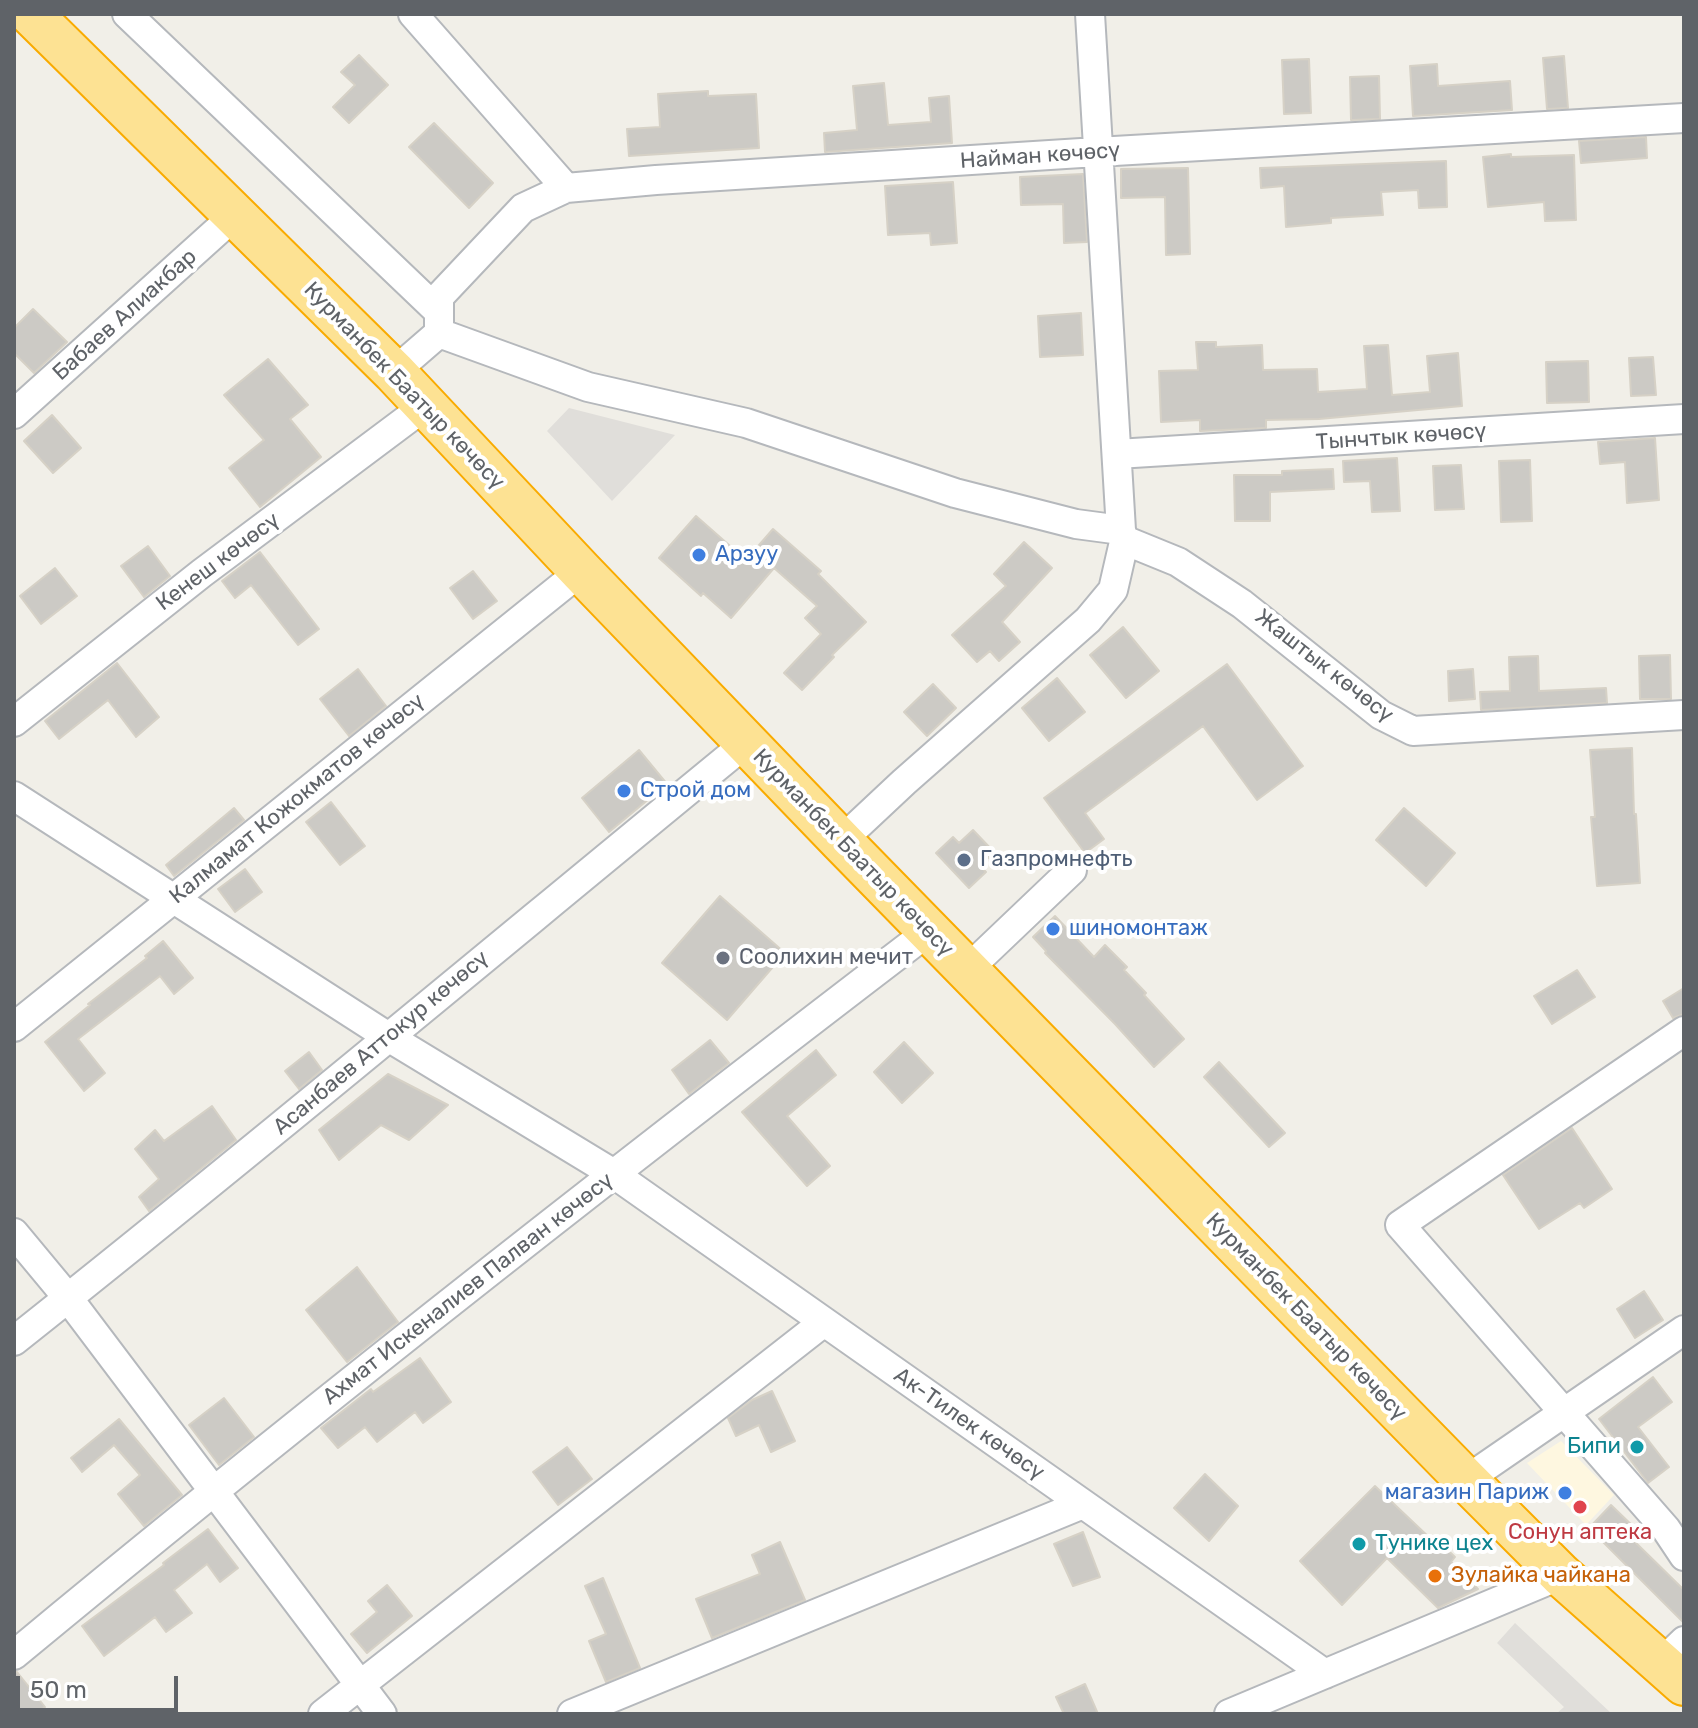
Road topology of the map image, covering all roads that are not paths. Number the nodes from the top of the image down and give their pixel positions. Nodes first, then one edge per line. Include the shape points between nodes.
1 (31, 14) edge
2 (127, 14) edge
3 (413, 14) edge
4 (1090, 14) edge
5 (1684, 118) edge
6 (1097, 152) junction
7 (566, 188) junction
8 (235, 215) junction
9 (439, 314) junction
10 (394, 372) junction
11 (425, 406) junction
12 (16, 409) edge
13 (1684, 419) edge
14 (1117, 454) junction
15 (1123, 535) junction
16 (581, 571) junction
17 (1684, 715) edge
18 (14, 722) edge
19 (746, 743) junction
20 (14, 796) edge
21 (841, 841) junction
22 (1072, 870) dead end
23 (173, 898) junction
24 (929, 931) junction
25 (967, 970) junction
26 (14, 1027) edge
27 (1684, 1031) edge
28 (390, 1038) junction
29 (614, 1174) junction
30 (14, 1233) edge
31 (68, 1298) junction
32 (824, 1322) junction
33 (1684, 1330) edge
34 (14, 1341) edge
35 (1566, 1412) junction
36 (1466, 1480) junction
37 (213, 1491) junction
38 (1083, 1504) junction
39 (1684, 1556) edge
40 (1561, 1575) junction
41 (14, 1655) edge
42 (1676, 1663) edge
43 (1325, 1674) junction
44 (359, 1684) junction
45 (323, 1714) edge
46 (382, 1714) edge
47 (572, 1714) edge
48 (1229, 1714) edge

1 - 8 highway, Курманбек Баатыр көчөсү
2 - 9 street
3 - 7 street
4 - 6 street
5 - 6 street, Найман көчөсү
6 - 7 street, Найман көчөсү
6 - 14 street
7 - 9 street, Найман көчөсү via 523,208
8 - 10 highway, Курманбек Баатыр көчөсү
8 - 12 street, Бабаев Алиакбар
9 - 10 street, Найман көчөсү
9 - 15 street, Жаштык көчөсү via 588,387 746,423 955,493
10 - 11 highway, Курманбек Баатыр көчөсү
11 - 16 highway, Курманбек Баатыр көчөсү
11 - 18 street, Кенеш көчөсү
13 - 14 street, Тынчтык көчөсү
14 - 15 street
15 - 17 street, Жаштык көчөсү via 1178,562 1242,604 1381,715 1413,731
15 - 21 street via 1113,590 1088,620
16 - 19 highway, Курманбек Баатыр көчөсү
16 - 23 street, Калмамат Кожокматов көчөсү
19 - 21 highway, Курманбек Баатыр көчөсү
19 - 28 street, Асанбаев Аттокур көчөсү
20 - 23 street, Ак-Тилек көчөсү
21 - 24 highway, Курманбек Баатыр көчөсү
22 - 25 street
23 - 26 street, Калмамат Кожокматов көчөсү
23 - 28 street, Ак-Тилек көчөсү
24 - 25 highway, Курманбек Баатыр көчөсү
24 - 29 street, Ахмат Искеналиев Палван көчөсү
25 - 36 highway, Курманбек Баатыр көчөсү
27 - 35 street via 1400,1225
28 - 29 street, Ак-Тилек көчөсү
28 - 31 street, Асанбаев Аттокур көчөсү
29 - 32 street, Ак-Тилек көчөсү
29 - 37 street, Ахмат Искеналиев Палван көчөсү
30 - 31 street
31 - 34 street, Асанбаев Аттокур көчөсү
31 - 37 street
32 - 38 street, Ак-Тилек көчөсү
32 - 44 street
33 - 35 street
35 - 36 street
35 - 39 street
36 - 40 highway, Курманбек Баатыр көчөсү
37 - 41 street, Ахмат Искеналиев Палван көчөсү
37 - 44 street
38 - 43 street, Ак-Тилек көчөсү
38 - 47 street
40 - 42 highway, Курманбек Баатыр көчөсү
40 - 43 street
43 - 48 street
44 - 45 street
44 - 46 street

